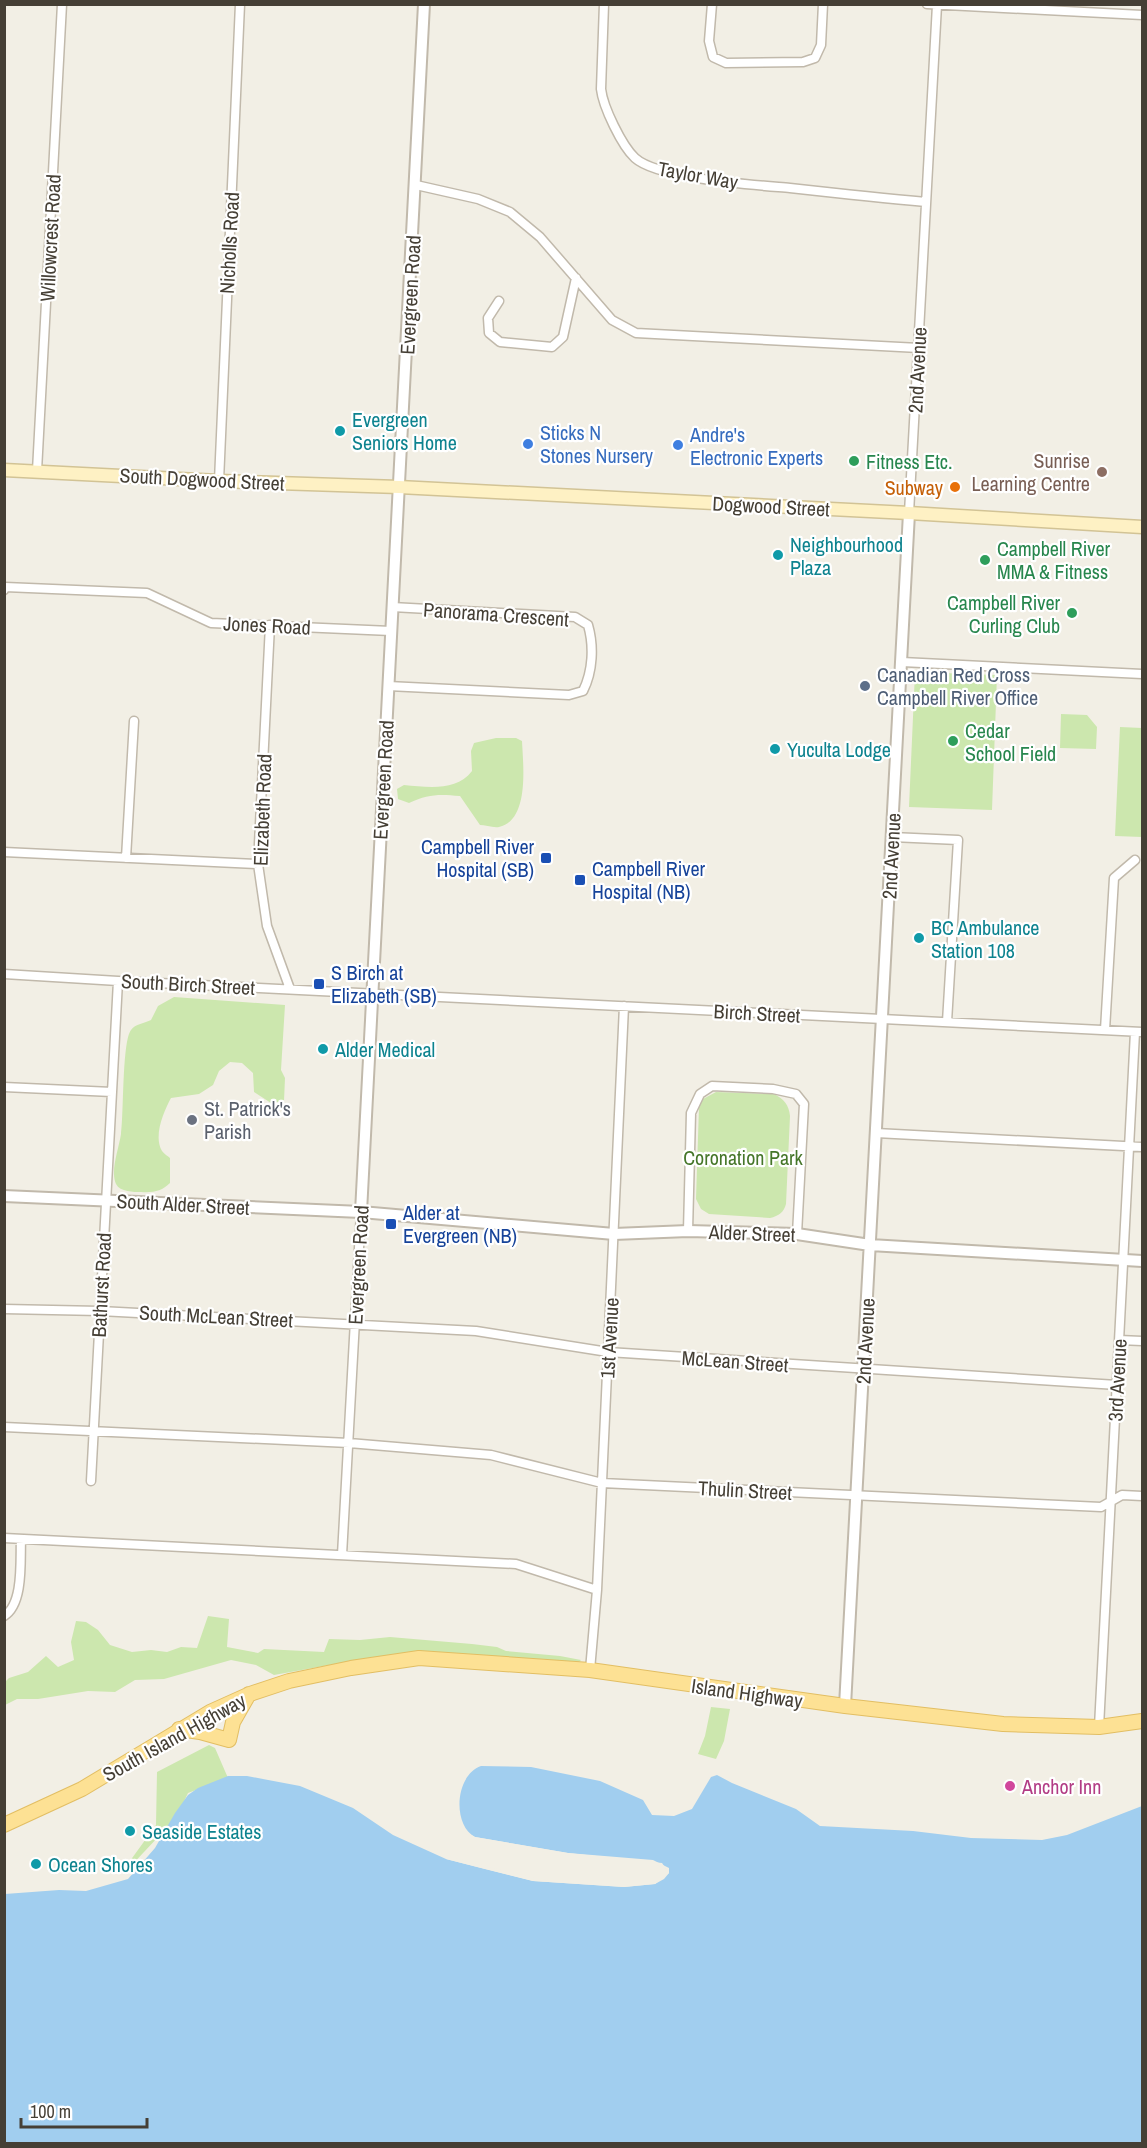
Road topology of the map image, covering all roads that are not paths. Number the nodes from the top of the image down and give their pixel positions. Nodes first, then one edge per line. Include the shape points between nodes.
1 (62, 4) edge
2 (240, 4) edge
3 (424, 4) edge
4 (604, 4) edge
5 (712, 4) edge
6 (823, 4) edge
7 (927, 4) edge
8 (937, 5) edge
9 (1097, 9) edge
10 (1143, 15) edge
11 (416, 185) junction
12 (926, 202) junction
13 (576, 278) junction
14 (500, 301) dead end
15 (919, 348) junction
16 (4, 470) edge
17 (37, 471) junction
18 (219, 481) junction
19 (399, 487) junction
20 (909, 513) junction
21 (1143, 527) edge
22 (5, 588) edge
23 (392, 607) junction
24 (270, 625) junction
25 (391, 631) junction
26 (902, 662) junction
27 (1143, 674) edge
28 (388, 686) junction
29 (134, 721) dead end
30 (892, 837) junction
31 (4, 852) edge
32 (126, 858) junction
33 (1135, 860) dead end
34 (258, 864) junction
35 (4, 974) edge
36 (118, 981) junction
37 (290, 989) junction
38 (372, 994) junction
39 (624, 1006) junction
40 (882, 1019) junction
41 (947, 1022) junction
42 (1105, 1030) junction
43 (1139, 1032) edge
44 (4, 1087) edge
45 (112, 1092) junction
46 (876, 1133) junction
47 (1129, 1147) junction
48 (1143, 1148) edge
49 (4, 1196) edge
50 (106, 1200) junction
51 (361, 1212) junction
52 (688, 1231) junction
53 (614, 1234) junction
54 (797, 1234) junction
55 (870, 1245) junction
56 (1123, 1260) junction
57 (1143, 1261) edge
58 (4, 1308) edge
59 (100, 1311) junction
60 (355, 1323) junction
61 (1119, 1340) junction
62 (1143, 1341) edge
63 (608, 1352) junction
64 (864, 1369) junction
65 (1117, 1385) junction
66 (4, 1427) edge
67 (93, 1430) junction
68 (348, 1443) junction
69 (91, 1481) dead end
70 (602, 1483) junction
71 (856, 1495) junction
72 (1143, 1496) edge
73 (1111, 1502) junction
74 (4, 1538) edge
75 (21, 1539) junction
76 (342, 1555) junction
77 (597, 1590) junction
78 (4, 1616) edge
79 (351, 1668) joint
80 (590, 1670) junction
81 (250, 1694) junction
82 (845, 1706) junction
83 (1143, 1721) edge
84 (1099, 1727) junction
85 (179, 1729) junction
86 (4, 1825) edge

1 - 17 street, Willowcrest Road
2 - 18 street, Nicholls Road
3 - 11 street, Evergreen Road
4 - 12 street, Taylor Way via 602,100 634,158 666,172 724,181
5 - 6 street via 709,41 713,57 726,63 803,62 815,58 821,45
7 - 8 street
8 - 9 street
8 - 12 street, 2nd Avenue
9 - 10 street
11 - 13 street via 478,199 510,212 540,237
11 - 19 street, Evergreen Road
12 - 15 street, 2nd Avenue
13 - 14 street via 562,337 552,347 500,342 489,333 488,318
13 - 15 street via 612,320 636,333
15 - 20 street, 2nd Avenue
16 - 17 main road, South Dogwood Street
17 - 18 main road, South Dogwood Street
18 - 19 main road, South Dogwood Street
19 - 20 main road, Dogwood Street
19 - 23 street, Evergreen Road
20 - 21 main road, Dogwood Street
20 - 26 street, 2nd Avenue
22 - 24 street, Jones Road via 147,593 211,623
23 - 25 street, Evergreen Road
23 - 28 street, Panorama Crescent via 575,617 588,625 590,661 583,691 569,695
24 - 25 street, Jones Road
24 - 34 street, Elizabeth Road
25 - 28 street, Evergreen Road
26 - 27 street
26 - 30 street, 2nd Avenue
28 - 38 street, Evergreen Road
29 - 32 street
30 - 40 street, 2nd Avenue
30 - 41 street via 958,840
31 - 32 street
32 - 34 street
33 - 42 street via 1114,878
34 - 37 street, Elizabeth Road via 267,926
35 - 36 street, South Birch Street
36 - 37 street, South Birch Street
36 - 45 street, Bathurst Road
37 - 38 street, South Birch Street
38 - 39 street, Birch Street
38 - 51 street, Evergreen Road
39 - 40 street, Birch Street
39 - 53 street, 1st Avenue
40 - 41 street, Birch Street
40 - 46 street, 2nd Avenue
41 - 42 street, Birch Street
42 - 43 street, Birch Street
43 - 47 street, 3rd Avenue
44 - 45 street
45 - 50 street, Bathurst Road
46 - 47 street
46 - 55 street, 2nd Avenue
47 - 48 street
47 - 56 street, 3rd Avenue
49 - 50 street, South Alder Street
50 - 51 street, South Alder Street
50 - 59 street, Bathurst Road
51 - 53 street, Alder Street
51 - 60 street, Evergreen Road
52 - 53 street, Alder Street
52 - 54 street, Alder Street
52 - 54 street via 691,1113 700,1094 712,1086 772,1089 796,1094 804,1104
53 - 63 street, 1st Avenue
54 - 55 street, Alder Street
55 - 56 street, Alder Street
55 - 64 street, 2nd Avenue
56 - 57 street, Alder Street
56 - 61 street, 3rd Avenue
58 - 59 street, South McLean Street
59 - 60 street, South McLean Street
59 - 67 street, Bathurst Road
60 - 63 street, McLean Street via 476,1331
60 - 68 street, Evergreen Road
61 - 62 street
61 - 65 street, 3rd Avenue
63 - 64 street, McLean Street
63 - 70 street, 1st Avenue
64 - 65 street, McLean Street
64 - 71 street, 2nd Avenue
65 - 73 street, 3rd Avenue
66 - 67 street, Thulin Street
67 - 68 street, Thulin Street
67 - 69 street, Bathurst Road
68 - 70 street, Thulin Street via 490,1455
68 - 76 street, Evergreen Road
70 - 71 street, Thulin Street
70 - 77 street, 1st Avenue
71 - 73 street, Thulin Street via 1101,1508
71 - 82 street, 2nd Avenue
72 - 73 street, Thulin Street via 1122,1495
73 - 84 street, 3rd Avenue
74 - 75 street
75 - 76 street
75 - 78 street via 17,1597 15,1606
76 - 77 street via 516,1564
77 - 80 street, 1st Avenue
79 - 80 main road, Island Highway via 430,1658
79 - 81 main road, South Island Highway
80 - 82 main road, Island Highway
81 - 85 main road, South Island Highway
81 - 85 main road via 229,1740
82 - 84 main road, Island Highway via 1003,1724
83 - 84 main road, Island Highway
85 - 86 main road, South Island Highway via 82,1789

